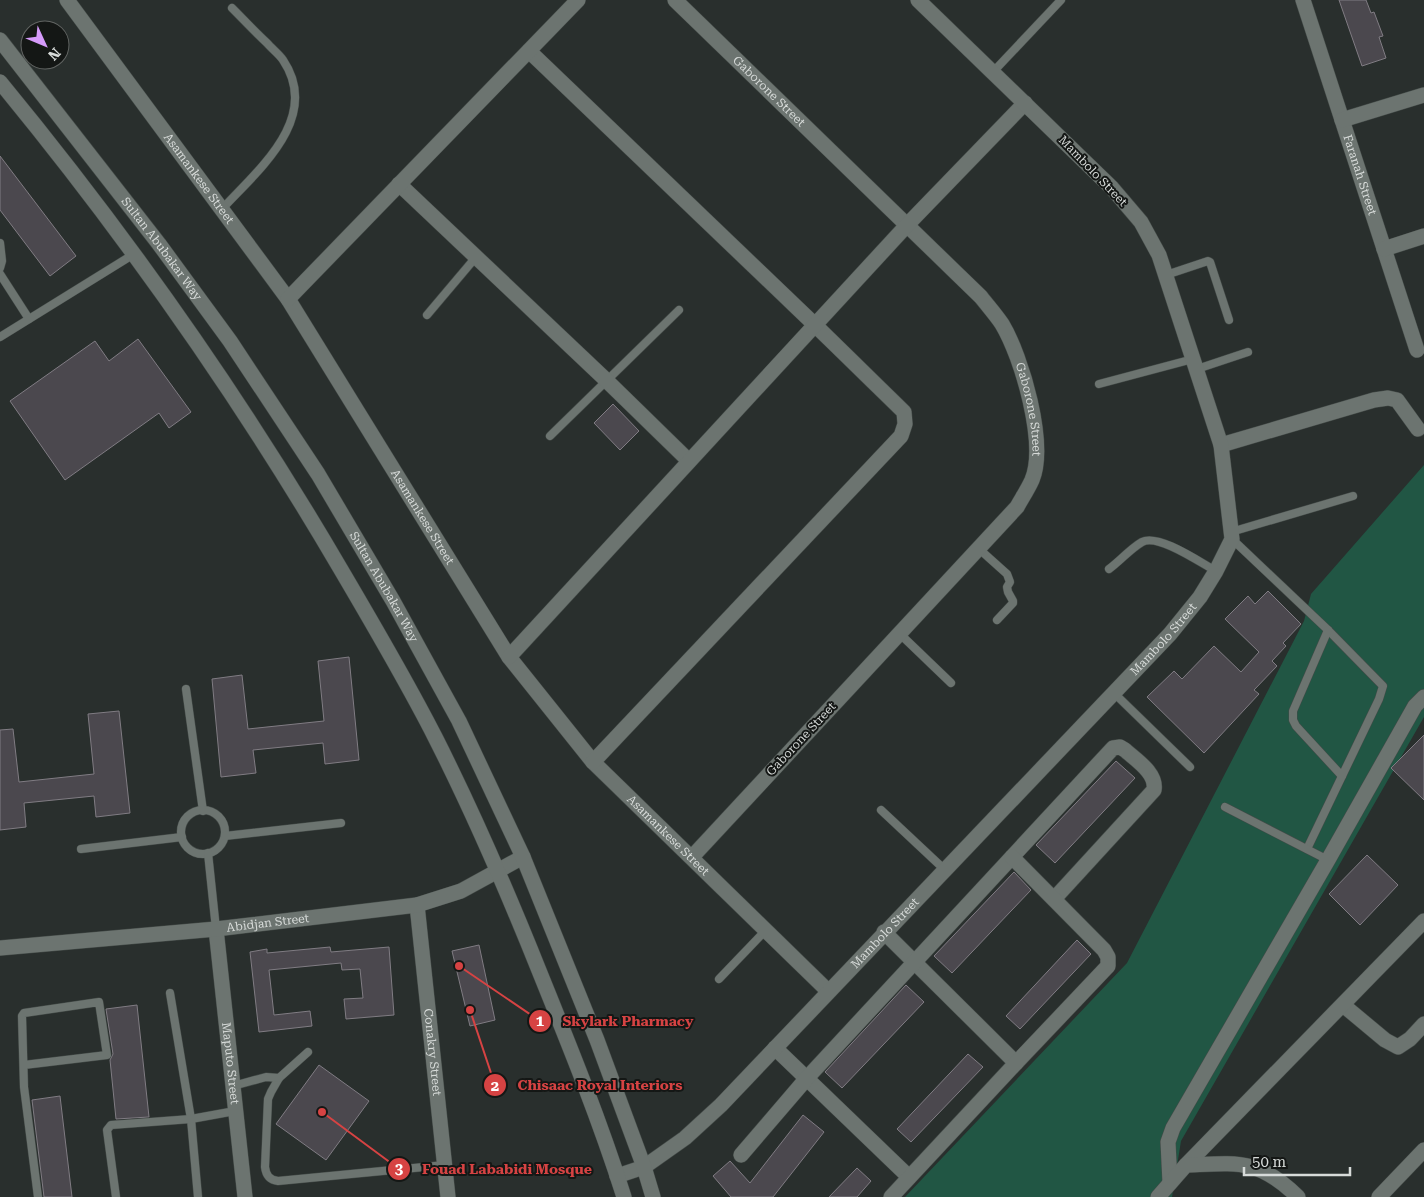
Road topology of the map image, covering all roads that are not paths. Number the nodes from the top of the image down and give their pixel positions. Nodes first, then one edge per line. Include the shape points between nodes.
1 (578, 0) edge
2 (675, 0) edge
3 (918, 0) edge
4 (1061, 0) edge
5 (1304, 0) edge
6 (74, 3) edge
7 (232, 8) dead end
8 (0, 40) edge
9 (528, 51) junction
10 (992, 72) junction
11 (0, 82) edge
12 (1424, 95) edge
13 (1025, 103) junction
14 (1342, 120) junction
15 (398, 184) junction
16 (222, 209) junction
17 (908, 224) junction
18 (1424, 236) edge
19 (0, 243) edge
20 (1384, 249) junction
21 (134, 254) junction
22 (476, 257) junction
23 (0, 268) edge
24 (0, 274) edge
25 (1166, 274) junction
26 (288, 299) junction
27 (679, 310) dead end
28 (427, 315) dead end
29 (29, 319) junction
30 (1229, 320) dead end
31 (0, 325) edge
32 (816, 325) junction
33 (3, 335) edge
34 (1417, 350) dead end
35 (1248, 352) dead end
36 (1195, 364) junction
37 (606, 380) junction
38 (1099, 384) dead end
39 (1418, 429) dead end
40 (550, 436) dead end
41 (1221, 445) junction
42 (689, 461) junction
43 (1354, 496) dead end
44 (1231, 535) junction
45 (978, 548) junction
46 (1109, 570) dead end
47 (1216, 571) junction
48 (997, 620) dead end
49 (1328, 630) junction
50 (899, 633) junction
51 (509, 657) junction
52 (951, 682) dead end
53 (186, 689) dead end
54 (1114, 693) junction
55 (1424, 697) edge
56 (593, 762) junction
57 (1190, 767) dead end
58 (1342, 776) junction
59 (1225, 807) dead end
60 (881, 810) dead end
61 (203, 811) junction
62 (341, 823) dead end
63 (225, 836) junction
64 (182, 837) junction
65 (81, 849) dead end
66 (1307, 849) junction
67 (208, 853) junction
68 (523, 857) junction
69 (692, 857) junction
70 (1012, 857) junction
71 (1328, 860) junction
72 (944, 870) junction
73 (498, 871) junction
74 (1054, 899) junction
75 (417, 905) junction
76 (1424, 921) edge
77 (216, 929) junction
78 (766, 930) junction
79 (884, 932) junction
80 (0, 948) edge
81 (915, 962) junction
82 (719, 979) dead end
83 (828, 991) junction
84 (170, 993) dead end
85 (1343, 1004) junction
86 (1424, 1024) edge
87 (775, 1048) junction
88 (308, 1052) dead end
89 (1016, 1062) junction
90 (24, 1065) junction
91 (279, 1078) junction
92 (807, 1078) junction
93 (233, 1086) junction
94 (236, 1111) junction
95 (191, 1120) junction
96 (1424, 1150) edge
97 (741, 1155) dead end
98 (444, 1165) junction
99 (1186, 1165) junction
100 (644, 1167) junction
101 (617, 1176) junction
102 (909, 1177) junction
103 (1170, 1183) junction
104 (38, 1197) edge
105 (116, 1197) edge
106 (198, 1197) edge
107 (245, 1197) edge
108 (448, 1197) edge
109 (624, 1197) edge
110 (653, 1197) edge
111 (891, 1197) edge
112 (1158, 1197) edge
113 (1298, 1197) edge
114 (1379, 1197) edge

1 - 9 street
2 - 17 street, Gaborone Street
3 - 10 street, Mambolo Street
4 - 10 lane
5 - 14 street, Faranah Street
6 - 16 street, Asamankese Street
7 - 16 lane via 283,59 294,83 294,108 288,130 276,152
8 - 68 street, Sultan Abubakar Way via 177,268 230,341 318,474 394,601 454,712
9 - 15 street
9 - 32 street
10 - 13 street, Mambolo Street
11 - 21 street, Sultan Abubakar Way
12 - 14 street
13 - 17 street
13 - 25 street, Mambolo Street via 1112,188 1141,222
14 - 20 street, Faranah Street
15 - 22 street
15 - 26 street
16 - 26 street, Asamankese Street
17 - 32 street
17 - 45 street, Gaborone Street via 982,297 1002,325 1020,367 1032,409 1038,448 1033,479 1017,506
18 - 20 street
19 - 23 lane
20 - 34 street, Faranah Street
21 - 29 lane
21 - 73 street, Sultan Abubakar Way via 208,357 294,489 434,736
22 - 28 lane
22 - 37 street
24 - 29 lane
25 - 30 lane via 1210,262
25 - 36 street, Mambolo Street
26 - 51 street, Asamankese Street
27 - 37 lane
29 - 33 lane
31 - 33 lane
32 - 42 street
32 - 56 street via 904,412 901,436
35 - 36 lane
36 - 38 lane
36 - 41 street, Mambolo Street
37 - 40 lane
37 - 42 street
39 - 41 street via 1397,400 1388,398
41 - 44 street, Mambolo Street
42 - 51 street
43 - 44 lane
44 - 47 street, Mambolo Street
44 - 49 lane
45 - 48 lane via 1009,578 1008,592 1013,601
45 - 50 street, Gaborone Street
46 - 47 lane via 1144,541 1154,540
47 - 54 street, Mambolo Street via 1170,634
49 - 58 lane via 1293,711 1293,720
49 - 58 lane via 1383,686
50 - 52 lane
50 - 69 street, Gaborone Street
51 - 56 street, Asamankese Street
53 - 61 lane
54 - 57 lane
54 - 72 street, Mambolo Street
55 - 71 street via 1415,706
56 - 69 street, Asamankese Street
58 - 66 lane
59 - 66 lane
60 - 72 lane
61 - 63 lane via 215,813 221,819
61 - 64 lane via 191,814 185,821
62 - 63 lane
63 - 67 lane via 216,850
64 - 65 lane
64 - 67 lane via 192,851
66 - 71 lane
67 - 77 lane
68 - 73 street, Abidjan Street
68 - 100 street, Sultan Abubakar Way
69 - 78 street, Asamankese Street
70 - 74 street
70 - 74 street via 1114,748 1125,750 1153,777 1154,790
70 - 81 street
71 - 103 street via 1173,1128 1168,1142
72 - 79 street, Mambolo Street
73 - 75 street, Abidjan Street via 461,890
73 - 101 street, Sultan Abubakar Way via 572,1050
74 - 89 street via 1104,950 1108,966
75 - 77 street, Abidjan Street
75 - 98 street, Conakry Street
76 - 85 street
77 - 80 street, Abidjan Street
77 - 93 street, Maputo Street
78 - 82 lane
78 - 83 street, Asamankese Street
79 - 81 street
79 - 83 street, Mambolo Street
81 - 89 street
81 - 92 street
83 - 87 street, Mambolo Street
84 - 95 lane
85 - 86 street via 1398,1047
85 - 99 street
87 - 92 street
87 - 100 street, Mambolo Street via 686,1138
88 - 91 lane
89 - 102 street
90 - 90 lane via 107,1055 99,1002 24,1013
90 - 104 lane
91 - 93 lane via 266,1077
91 - 98 lane via 268,1099 265,1167 273,1180
92 - 97 street
92 - 102 street
93 - 94 street, Maputo Street
94 - 95 lane
94 - 107 street, Maputo Street
95 - 105 lane via 108,1127
95 - 106 lane
96 - 114 street
98 - 108 street, Conakry Street
99 - 103 street
99 - 113 street via 1235,1163 1263,1169
100 - 101 street, Mambolo Street
100 - 110 street, Sultan Abubakar Way
101 - 109 street, Sultan Abubakar Way
102 - 111 street
103 - 112 street

